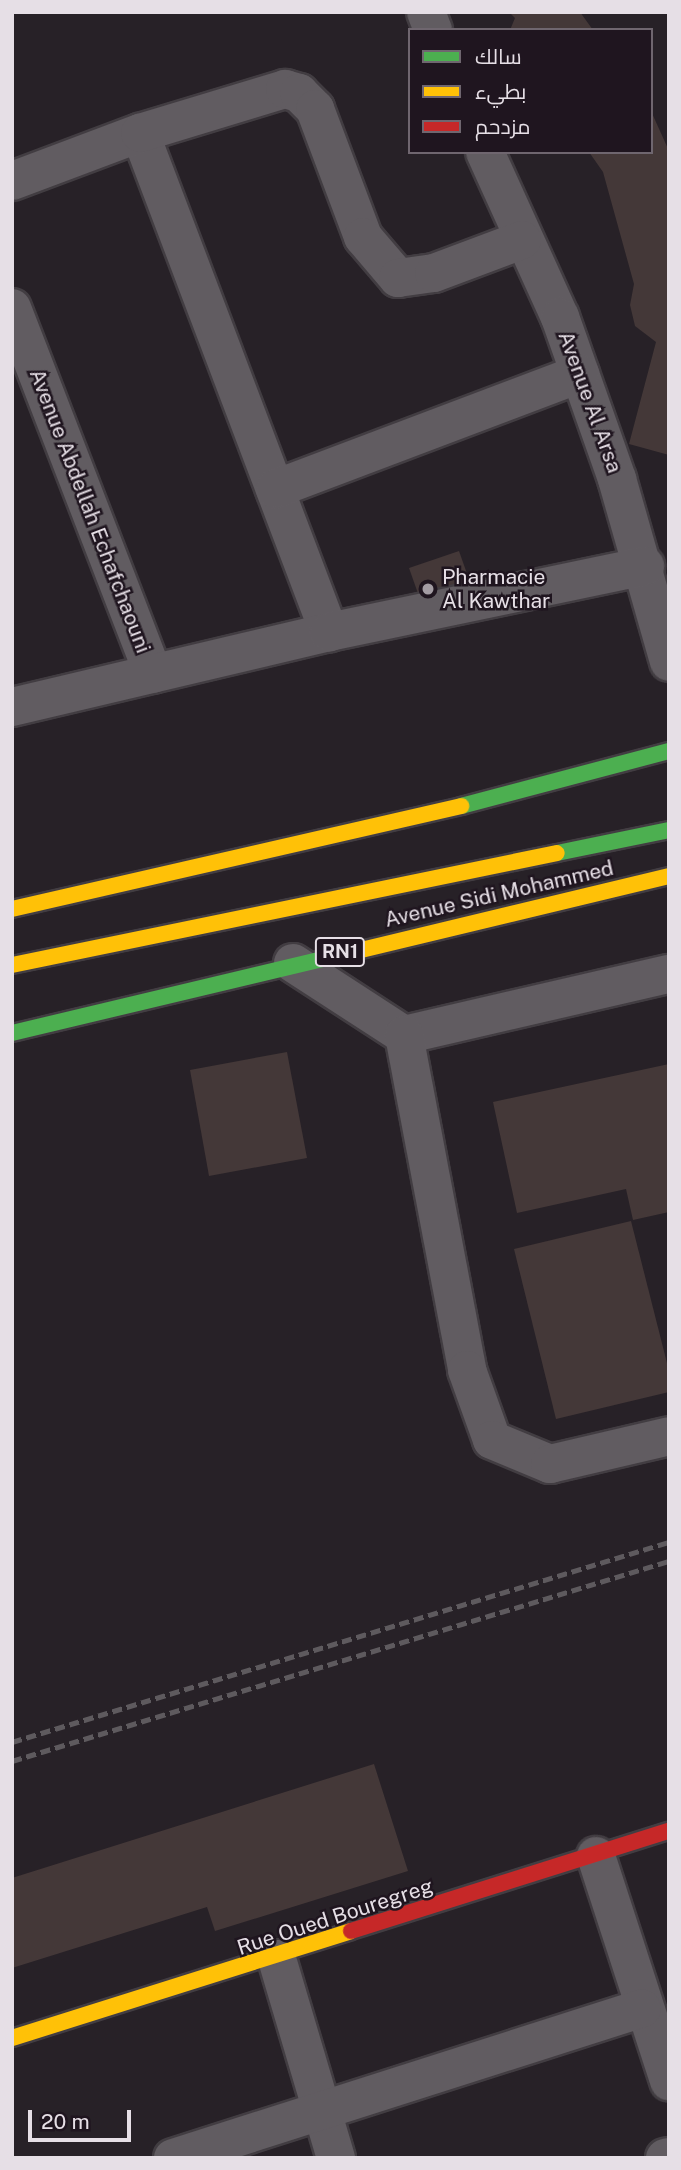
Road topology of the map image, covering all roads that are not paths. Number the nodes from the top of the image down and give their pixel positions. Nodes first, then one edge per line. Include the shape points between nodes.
1 (140, 133) junction
2 (486, 154) edge
3 (12, 181) edge
4 (522, 240) junction
5 (12, 308) edge
6 (20, 352) edge
7 (580, 374) junction
8 (275, 489) junction
9 (645, 566) junction
10 (329, 632) junction
11 (669, 662) edge
12 (153, 674) junction
13 (12, 707) edge
14 (669, 751) edge
15 (669, 830) edge
16 (669, 876) edge
17 (12, 909) edge
18 (293, 962) junction
19 (12, 965) edge
20 (669, 974) edge
21 (12, 1032) edge
22 (404, 1035) junction
23 (669, 1436) edge
24 (669, 1831) edge
25 (596, 1856) junction
26 (277, 1959) junction
27 (642, 2008) junction
28 (12, 2038) edge
29 (669, 2081) edge
30 (323, 2113) junction
31 (173, 2158) edge
32 (336, 2158) edge

1 - 3 street
1 - 4 street via 285,89 299,93 315,110 363,237 398,278 434,273
1 - 8 street
2 - 4 street, Avenue Al Arsa
4 - 7 street, Avenue Al Arsa
5 - 6 street, Avenue Abdellah Echafchaouni
6 - 12 street, Avenue Abdellah Echafchaouni
7 - 8 street
7 - 9 street, Avenue Al Arsa
8 - 10 street
9 - 10 street
9 - 11 street, Avenue Al Arsa
10 - 12 street
12 - 13 street
14 - 17 street via 546,787
15 - 19 street, Avenue Sidi Mohammed
16 - 18 street, Avenue Sidi Mohammed / RN1
18 - 21 street, Avenue Sidi Mohammed / RN1
18 - 22 street
20 - 22 street
22 - 23 street via 467,1370 492,1440 550,1464
24 - 25 street, Rue Oued Bouregreg
25 - 26 street, Rue Oued Bouregreg
25 - 27 street
26 - 28 street, Rue Oued Bouregreg
26 - 30 street
27 - 29 street
27 - 30 street
30 - 31 street
30 - 32 street

